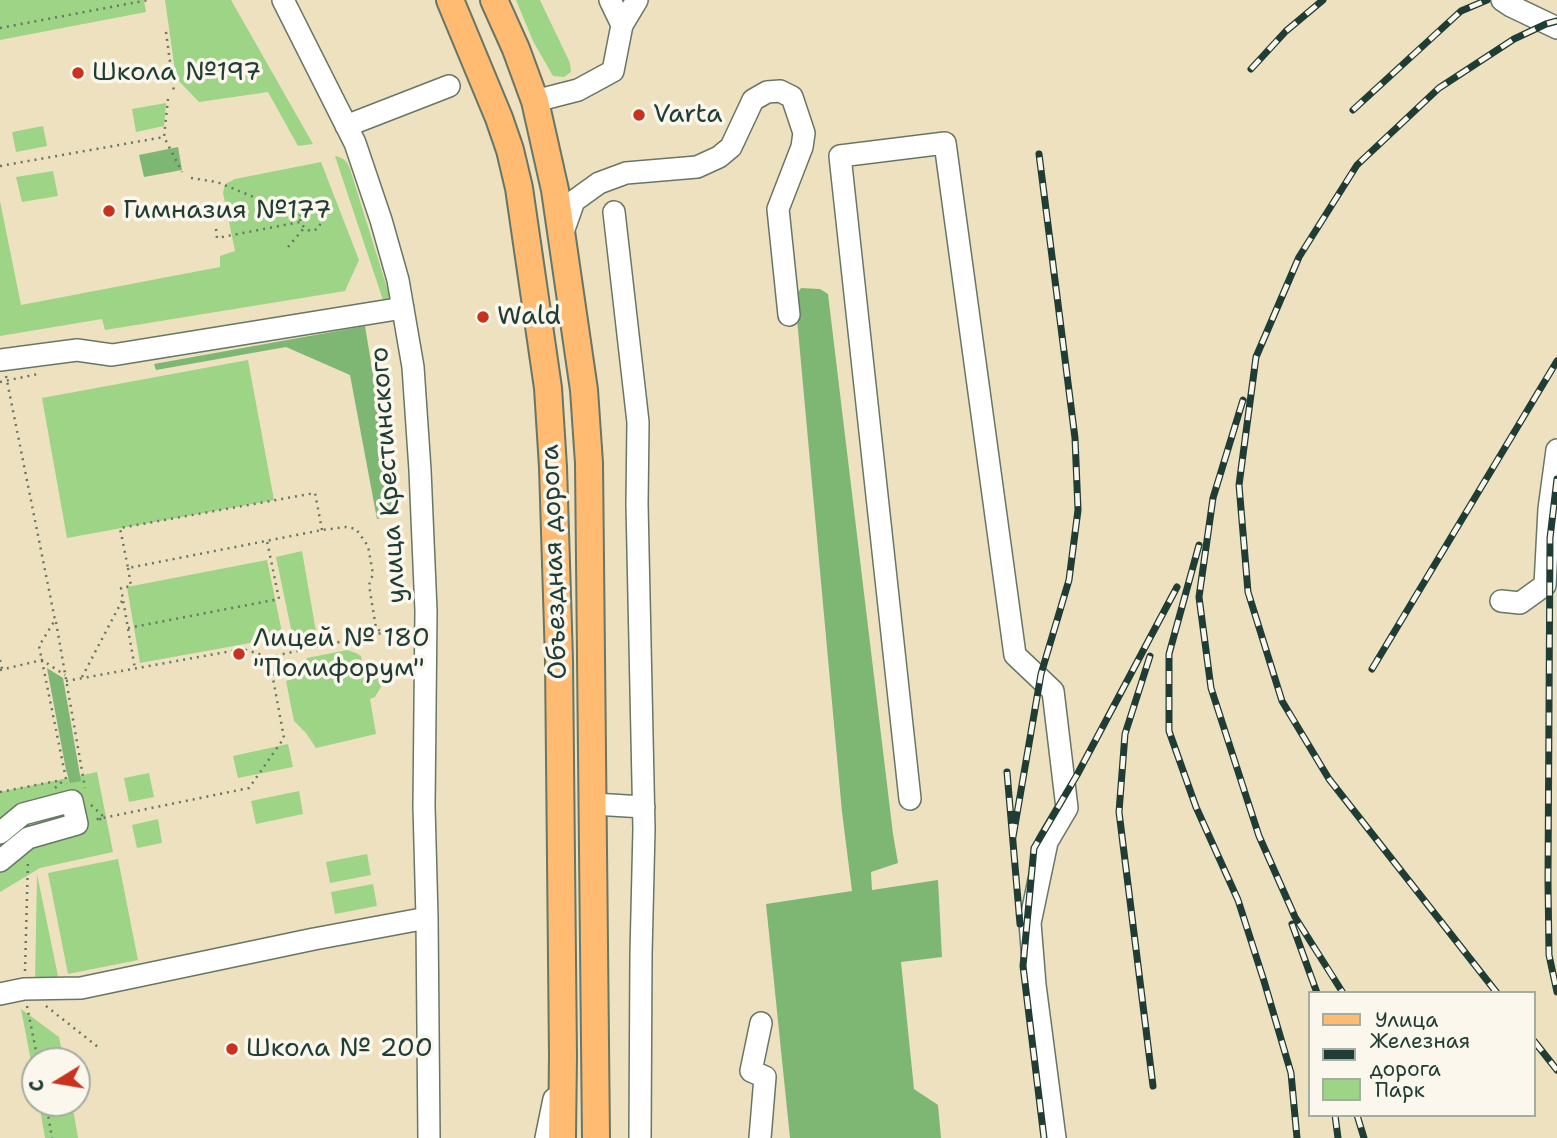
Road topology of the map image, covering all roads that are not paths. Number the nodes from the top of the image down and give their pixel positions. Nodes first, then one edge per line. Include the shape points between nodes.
1 (450, 0) edge
2 (494, 0) edge
3 (610, 0) edge
4 (637, 0) edge
5 (1502, 0) edge
6 (292, 3) edge
7 (622, 25) junction
8 (1557, 28) edge
9 (449, 86) dead end
10 (535, 101) junction
11 (346, 126) junction
12 (614, 212) dead end
13 (562, 237) junction
14 (403, 308) junction
15 (789, 315) dead end
16 (1, 360) edge
17 (1557, 450) edge
18 (1501, 601) dead end
19 (910, 799) dead end
20 (593, 804) junction
21 (643, 807) junction
22 (0, 833) edge
23 (0, 861) edge
24 (427, 918) junction
25 (0, 994) edge
26 (761, 1023) dead end
27 (564, 1056) junction
28 (429, 1138) edge
29 (546, 1138) edge
30 (562, 1138) edge
31 (596, 1138) edge
32 (640, 1138) edge
33 (760, 1138) edge
34 (1055, 1138) edge

1 - 27 main road, Объездная дорога via 509,149 548,388 559,660
2 - 10 main road, Объездная дорога
3 - 7 street
4 - 7 street
5 - 8 street
6 - 11 street, улица Крестинского
7 - 10 street via 613,71 578,90
9 - 11 street
10 - 13 main road, Объездная дорога
11 - 14 street, улица Крестинского via 381,220
12 - 21 street via 638,422
13 - 15 street via 574,201 599,183 626,173 697,167 719,157 731,147 753,100 780,91 792,97 804,133 778,209
13 - 20 main road, Объездная дорога via 584,390 589,463
14 - 16 street via 112,355 77,350
14 - 24 street, улица Крестинского via 414,380 426,611
17 - 18 street via 1545,585 1520,603
19 - 34 street via 840,156 945,143 1015,655 1053,691 1067,808 1048,842 1030,923
20 - 21 street
20 - 31 main road, Объездная дорога
21 - 32 street
22 - 23 street via 23,814 79,795 77,824 28,838
24 - 25 street via 81,988
24 - 28 street, улица Крестинского
26 - 33 street via 751,1071 765,1077
27 - 29 street
27 - 30 main road, Объездная дорога

